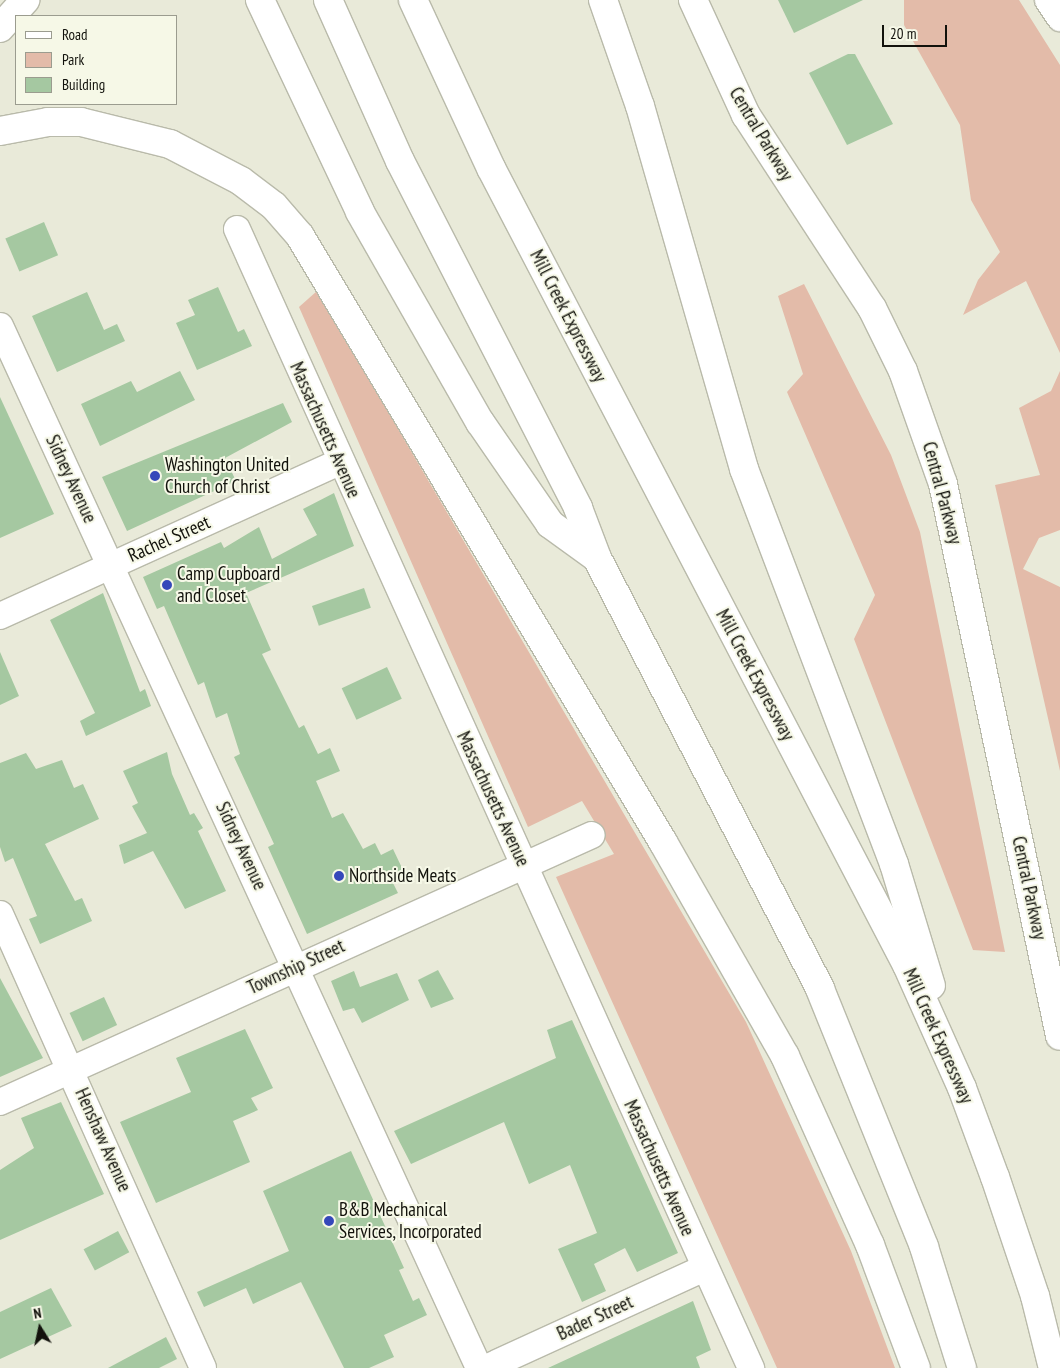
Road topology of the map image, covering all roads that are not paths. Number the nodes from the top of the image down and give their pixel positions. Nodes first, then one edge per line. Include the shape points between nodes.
1 (25, 0) edge
2 (260, 0) edge
3 (328, 0) edge
4 (413, 0) edge
5 (603, 0) edge
6 (693, 0) edge
7 (1048, 0) edge
8 (1060, 18) edge
9 (0, 28) edge
10 (0, 131) edge
11 (237, 229) dead end
12 (0, 326) edge
13 (338, 462) junction
14 (597, 558) junction
15 (112, 565) junction
16 (0, 616) edge
17 (592, 835) dead end
18 (522, 864) junction
19 (0, 914) edge
20 (297, 967) junction
21 (1060, 1036) edge
22 (72, 1070) junction
23 (962, 1088) junction
24 (0, 1102) edge
25 (704, 1268) junction
26 (204, 1368) edge
27 (479, 1368) edge
28 (486, 1368) edge
29 (750, 1368) edge
30 (916, 1368) edge
31 (962, 1368) edge
32 (1054, 1368) edge

1 - 9 main road
2 - 14 main road via 360,212 480,422 550,524
3 - 14 main road via 400,161 578,508
4 - 23 main road, Mill Creek Expressway via 491,168 849,851
5 - 23 main road via 640,106 723,404 894,864
6 - 21 main road, Central Parkway via 746,115 858,284 904,371 943,484
7 - 8 street
10 - 30 main road via 48,122 81,122 170,144 241,181 274,206 300,236 663,842 785,1056 870,1245
11 - 13 street, Massachusetts Avenue
12 - 15 street, Sidney Avenue
13 - 15 street, Rachel Street
13 - 18 street, Massachusetts Avenue
14 - 31 main road via 820,989 924,1248
15 - 16 street, Rachel Street
15 - 20 street, Sidney Avenue
17 - 18 street, Township Street
18 - 20 street, Township Street
18 - 25 street, Massachusetts Avenue
19 - 22 street, Henshaw Avenue
20 - 22 street, Township Street
20 - 27 street, Sidney Avenue
22 - 24 street, Township Street
22 - 26 street, Henshaw Avenue
23 - 32 main road, Mill Creek Expressway via 1036,1296
25 - 28 street, Bader Street
25 - 29 street, Massachusetts Avenue

